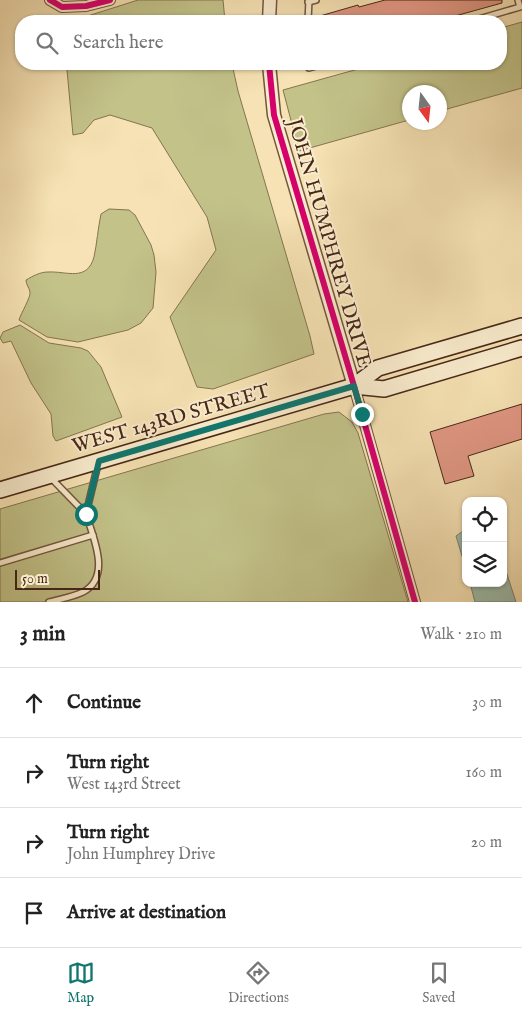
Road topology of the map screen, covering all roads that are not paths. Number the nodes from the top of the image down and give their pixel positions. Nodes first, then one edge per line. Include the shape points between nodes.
1 (50, 0) edge
2 (110, 0) edge
3 (270, 0) edge
4 (316, 0) edge
5 (518, 0) edge
6 (309, 1) edge
7 (269, 15) edge
8 (308, 15) edge
9 (493, 15) edge
10 (270, 70) edge
11 (522, 326) edge
12 (522, 348) edge
13 (354, 386) junction
14 (99, 461) junction
15 (49, 476) junction
16 (0, 490) edge
17 (86, 514) junction
18 (93, 535) junction
19 (0, 563) edge
20 (49, 602) edge
21 (416, 602) edge

1 - 2 street via 62,7
3 - 7 street
4 - 6 lane
5 - 9 lane via 520,7
6 - 8 lane
10 - 13 street, JOHN HUMPHREY DRIVE via 274,115
11 - 13 main road, WEST 143RD STREET via 378,368
12 - 13 main road, WEST 143RD STREET via 384,388
13 - 14 main road, WEST 143RD STREET
13 - 21 street, JOHN HUMPHREY DRIVE
14 - 15 main road, WEST 143RD STREET
14 - 17 lane
15 - 16 main road, WEST 143RD STREET
15 - 17 lane
17 - 18 lane
18 - 19 lane
18 - 20 lane via 98,556 98,574 94,584 82,592

